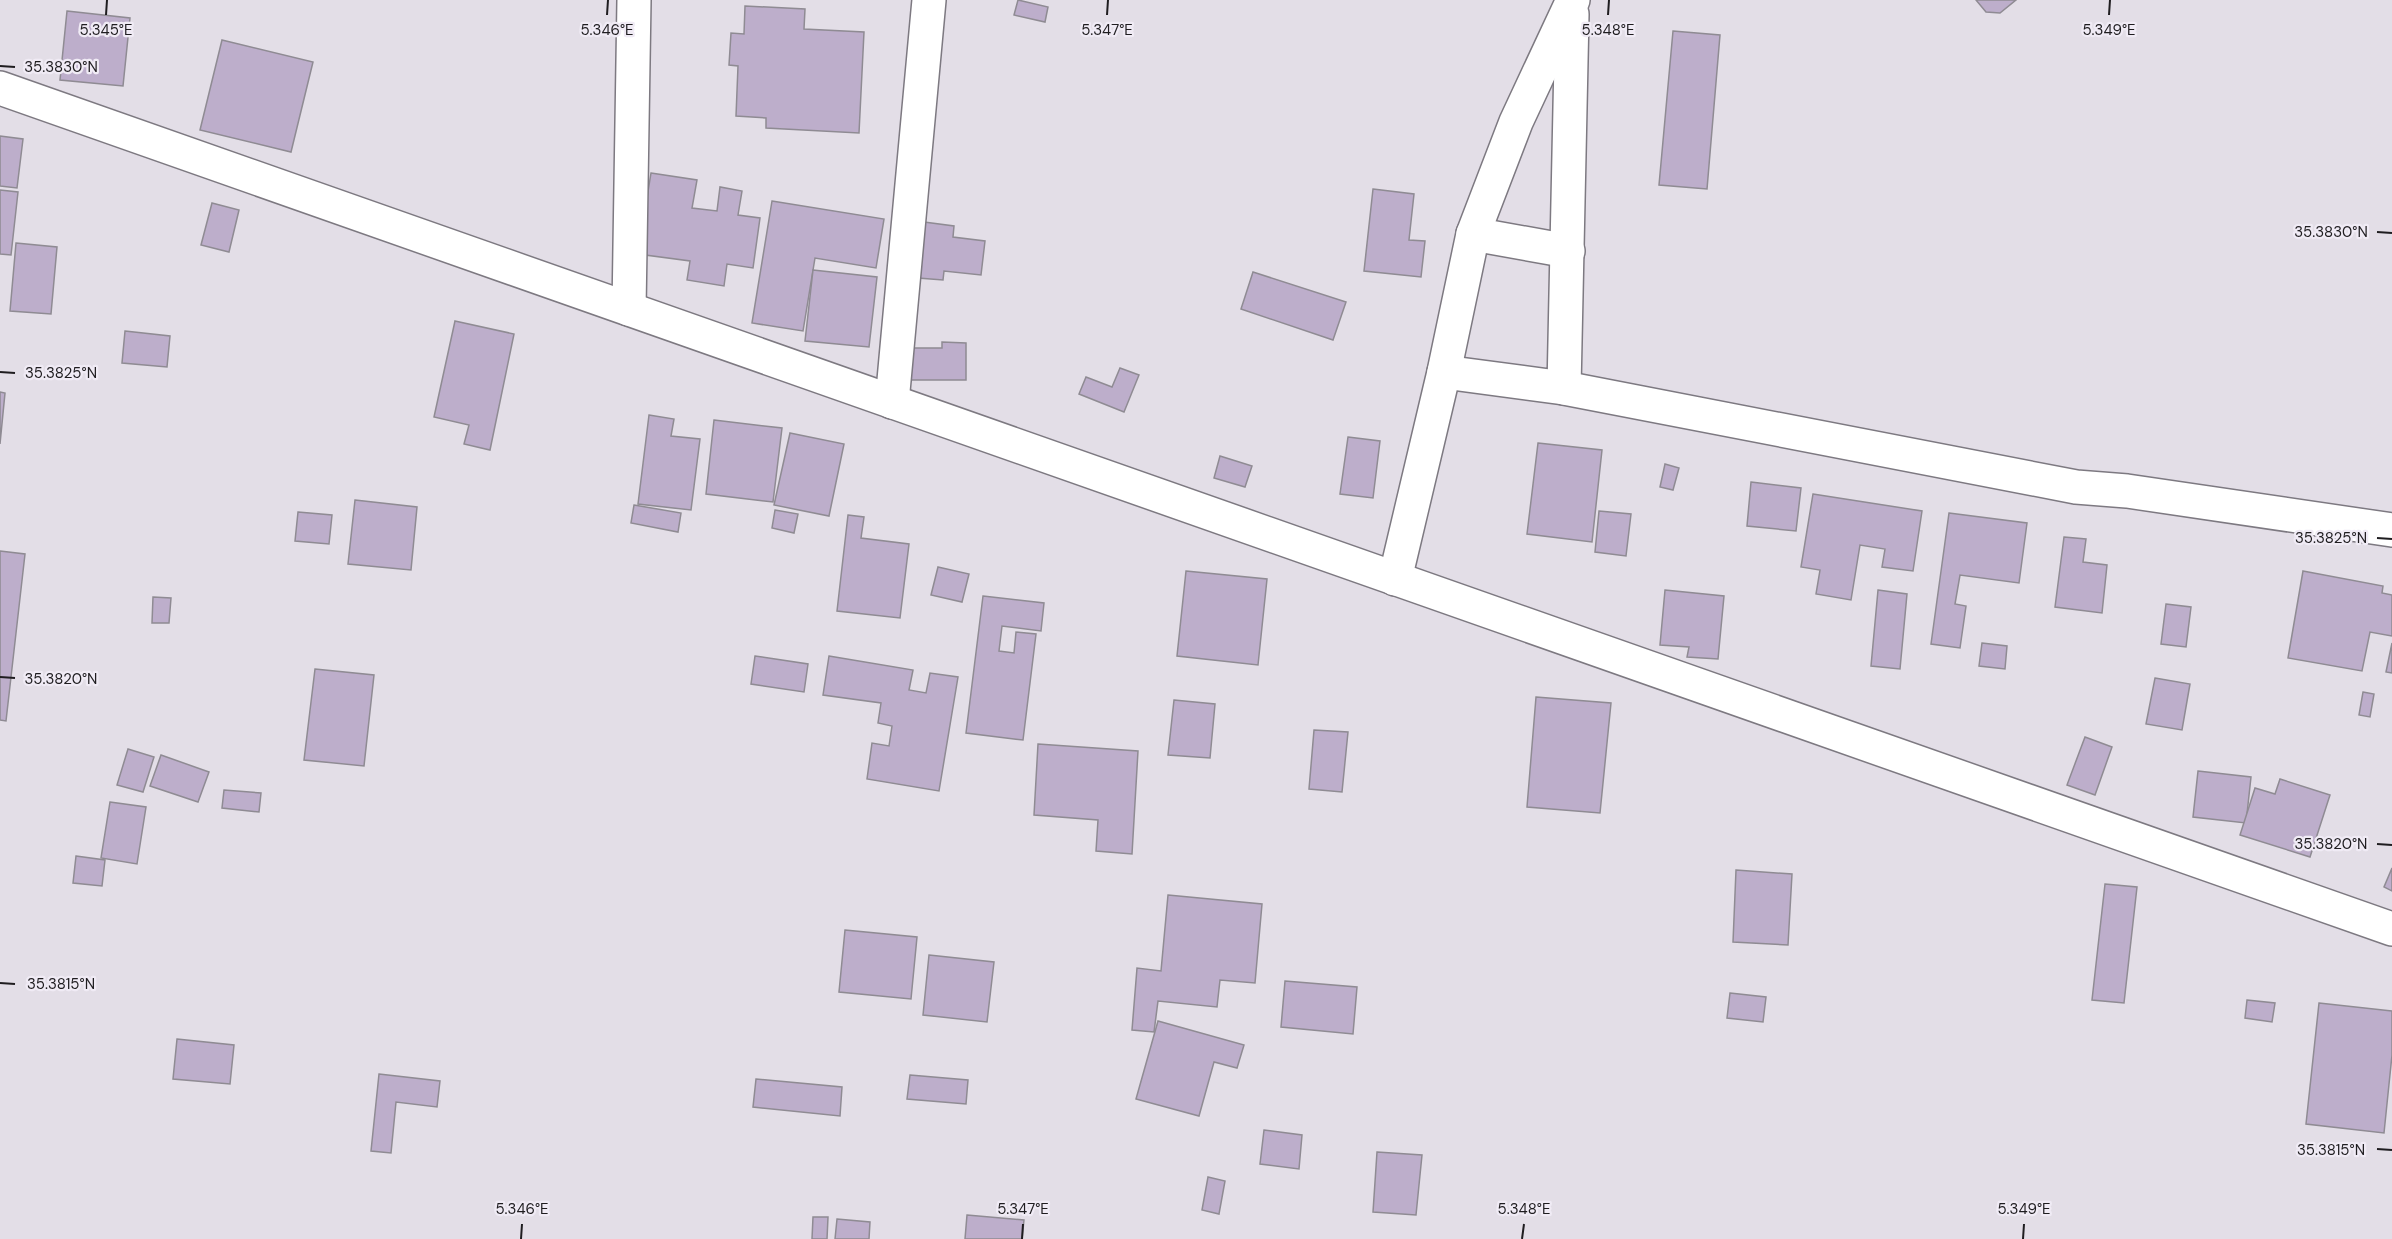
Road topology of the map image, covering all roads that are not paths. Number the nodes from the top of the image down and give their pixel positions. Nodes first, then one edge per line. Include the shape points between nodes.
1 (634, 0) edge
2 (929, 0) edge
3 (1572, 2) edge
4 (0, 88) edge
5 (1473, 234) junction
6 (1568, 251) junction
7 (629, 309) junction
8 (1444, 372) junction
9 (1564, 388) junction
10 (892, 402) junction
11 (2392, 530) edge
12 (1395, 579) junction
13 (2392, 929) edge

1 - 7 street
2 - 10 street
3 - 5 street via 1516,122
3 - 6 street
4 - 7 street
5 - 6 street
5 - 8 street
6 - 9 street
7 - 10 street
8 - 9 street
8 - 12 street
9 - 11 street via 2076,488 2127,491
10 - 12 street
12 - 13 street

